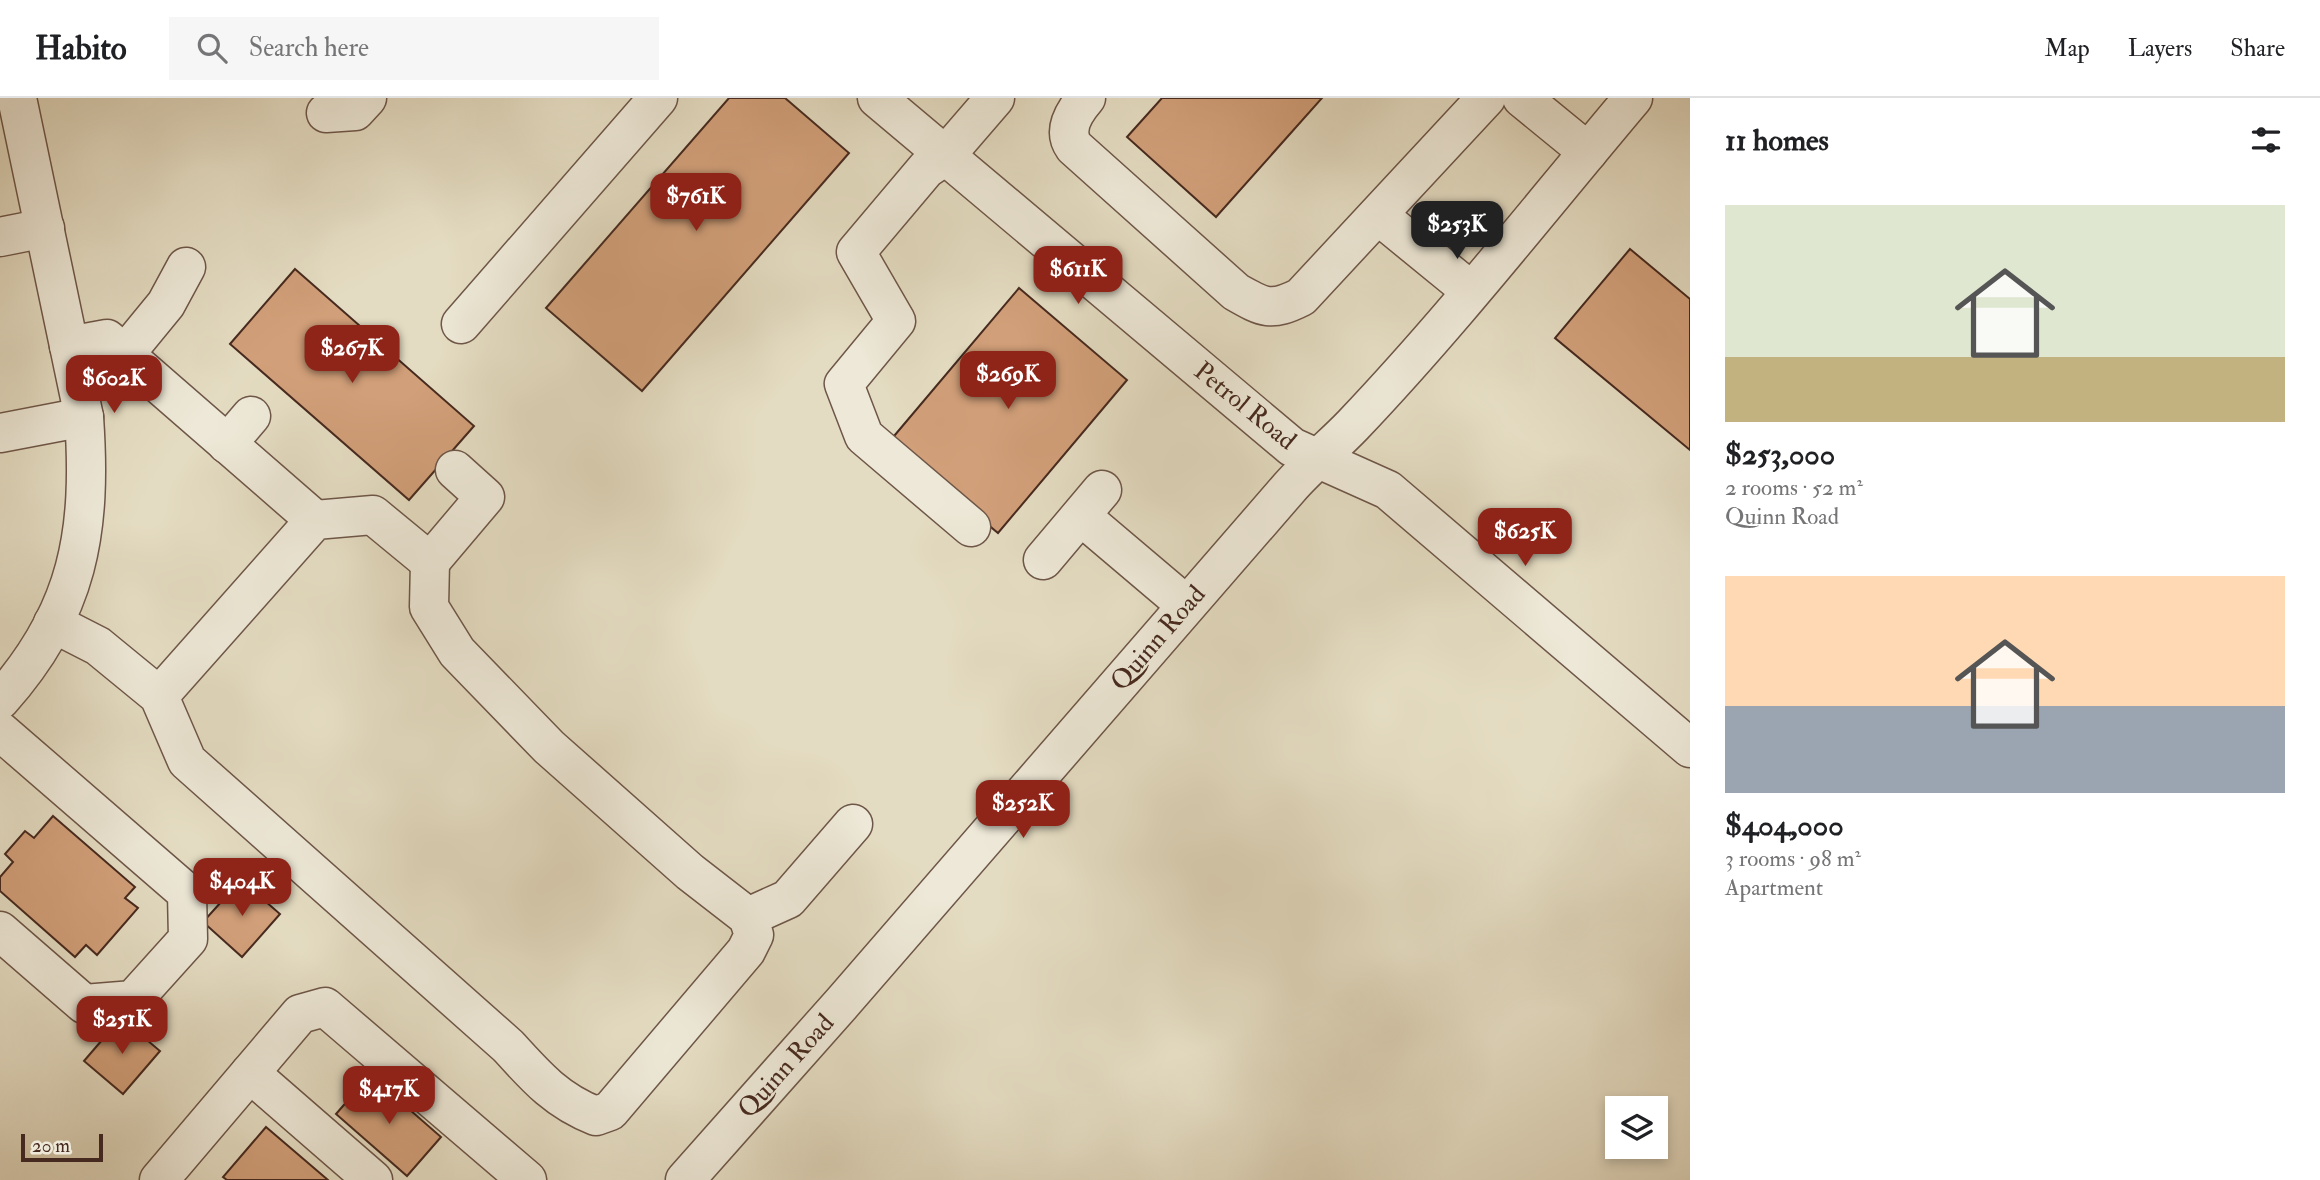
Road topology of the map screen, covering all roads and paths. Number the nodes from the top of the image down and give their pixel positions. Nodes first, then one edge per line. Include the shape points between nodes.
1 (17, 98) edge
2 (658, 98) edge
3 (877, 98) edge
4 (995, 98) edge
5 (1086, 98) edge
6 (1486, 98) edge
7 (1522, 98) edge
8 (1633, 98) edge
9 (1588, 152) junction
10 (945, 156) junction
11 (1378, 215) junction
12 (45, 228) junction
13 (0, 237) edge
14 (186, 267) dead end
15 (1471, 291) junction
16 (461, 324) dead end
17 (69, 346) junction
18 (125, 354) junction
19 (84, 417) junction
20 (0, 433) edge
21 (1316, 458) junction
22 (455, 470) dead end
23 (315, 520) junction
24 (971, 527) dead end
25 (1043, 560) dead end
26 (430, 562) junction
27 (1186, 605) junction
28 (53, 623) junction
29 (159, 696) junction
30 (0, 700) edge
31 (0, 731) edge
32 (1690, 748) edge
33 (853, 824) dead end
34 (748, 917) junction
35 (0, 932) edge
36 (250, 1073) junction
37 (159, 1180) edge
38 (373, 1180) edge
39 (527, 1180) edge
40 (685, 1180) edge

1 - 12 street
2 - 16 street
3 - 10 street, Petrol Road
4 - 10 street
5 - 11 street via 1074,112 1069,129 1074,147 1236,292 1263,308 1283,306 1301,297
6 - 11 street
7 - 9 street
8 - 9 street, Quinn Road
9 - 15 street, Quinn Road
10 - 21 street, Petrol Road via 1292,447
10 - 24 street via 926,169 856,252 896,321 844,384 864,436
11 - 15 street
12 - 13 street
12 - 17 street
14 - 18 street via 166,304
15 - 21 street, Quinn Road via 1352,426
17 - 18 street via 107,339
17 - 19 street
18 - 23 street via 239,430
19 - 20 street
19 - 28 street via 86,513 79,561
21 - 27 street, Quinn Road
21 - 32 street, Petrol Road via 1388,490
22 - 26 street via 485,497
23 - 26 street via 373,515
23 - 29 street
25 - 27 street via 1091,503
26 - 34 street via 429,607 457,652 549,747
27 - 40 street, Quinn Road
28 - 29 street via 98,646
28 - 30 street
29 - 34 street via 187,761 508,1046 545,1088 596,1116 611,1111 746,951 754,935
31 - 35 street via 187,893 188,939 133,1000 84,1004
33 - 34 street via 788,899
36 - 37 street
36 - 38 street
36 - 39 street via 300,1014 326,1007

